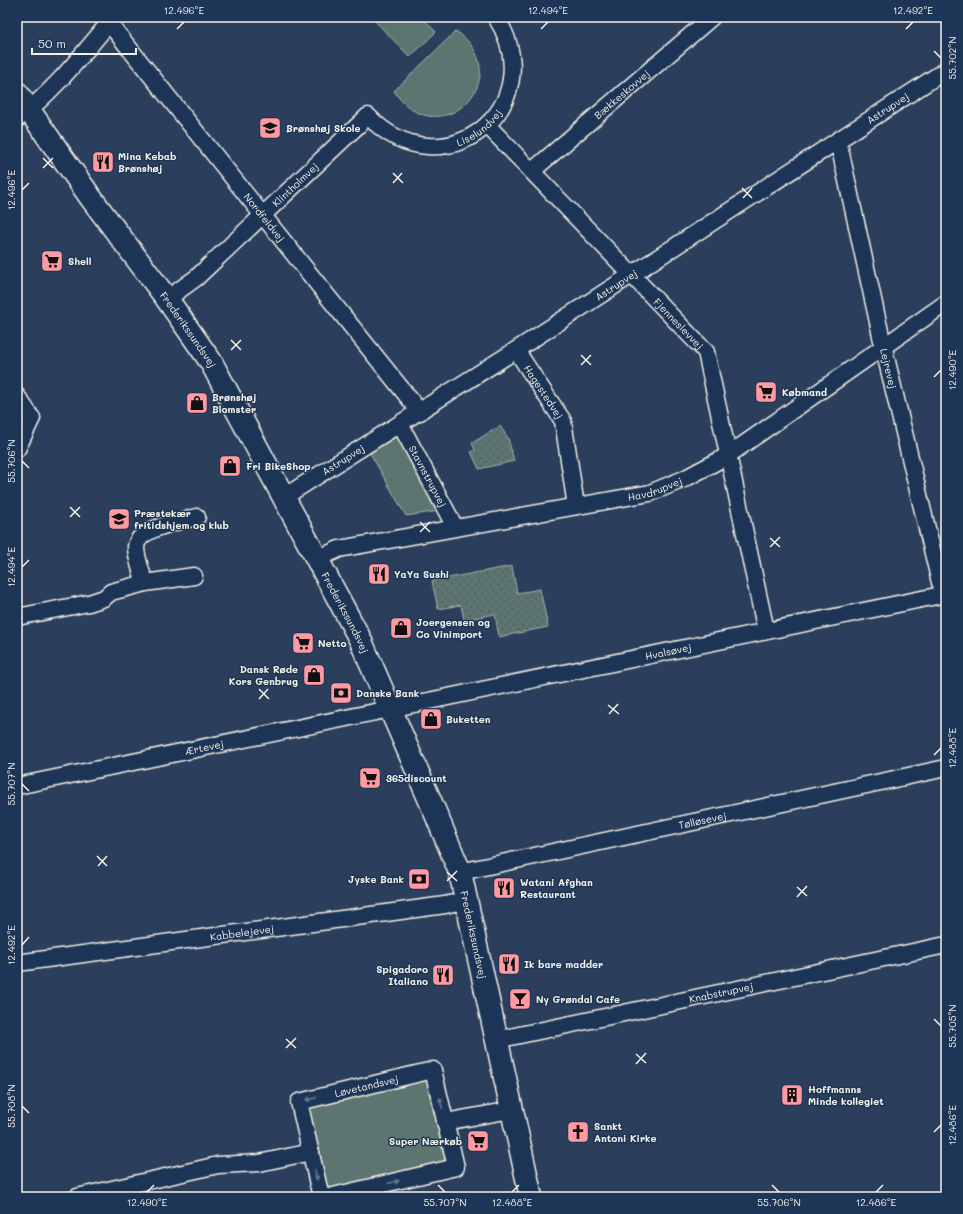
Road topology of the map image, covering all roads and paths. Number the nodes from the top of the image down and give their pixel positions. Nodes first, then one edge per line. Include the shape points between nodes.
1 (496, 17) edge
2 (712, 17) edge
3 (111, 20) edge
4 (946, 70) edge
5 (21, 107) edge
6 (368, 116) joint
7 (487, 125) junction
8 (838, 140) junction
9 (532, 171) junction
10 (263, 216) junction
11 (633, 275) junction
12 (167, 299) junction
13 (946, 303) edge
14 (883, 345) junction
15 (516, 350) junction
16 (17, 396) edge
17 (420, 412) junction
18 (400, 424) junction
19 (17, 449) edge
20 (727, 456) junction
21 (284, 497) junction
22 (576, 506) junction
23 (197, 517) dead end
24 (455, 527) junction
25 (316, 559) junction
26 (194, 576) dead end
27 (145, 583) junction
28 (944, 595) edge
29 (17, 617) edge
30 (766, 631) junction
31 (391, 709) junction
32 (946, 768) edge
33 (17, 786) edge
34 (460, 872) junction
35 (466, 900) junction
36 (946, 945) edge
37 (17, 963) edge
38 (496, 1040) junction
39 (511, 1110) junction
40 (445, 1122) junction
41 (310, 1152) junction
42 (77, 1197) edge
43 (321, 1197) edge
44 (328, 1197) edge
45 (531, 1197) edge

1 - 7 street, Liselundvej via 509,43 512,72 504,101
2 - 9 street, Bækkeskovvej
3 - 5 street via 53,86
3 - 10 street, Nordfeldvej
4 - 8 street, Astrupvej
5 - 12 main road, Frederikssundsvej
6 - 7 street, Liselundvej via 390,136 404,142 433,147 462,141
6 - 10 street, Klintholmvej
7 - 9 street, Fjenneslevvej
8 - 11 street, Astrupvej
8 - 14 street, Lejrevej
9 - 11 street, Fjenneslevvej
10 - 12 street, Klintholmvej via 196,278
10 - 17 street, Nordfeldvej
11 - 15 street, Astrupvej
11 - 20 street, Fjenneslevvej via 706,352
12 - 21 main road, Frederikssundsvej via 211,362
13 - 14 street, Havdrupvej
14 - 20 street, Havdrupvej
14 - 28 street, Lejrevej
15 - 17 street, Astrupvej
15 - 22 street, Hagestedvej via 563,421
16 - 19 street via 32,418
17 - 18 street, Astrupvej
18 - 21 street, Astrupvej
18 - 24 street, Stavnstrupvej
20 - 22 street, Havdrupvej via 684,479 650,493
20 - 30 street, Fjenneslevvej
21 - 25 main road, Frederikssundsvej
22 - 24 street, Havdrupvej
23 - 27 street via 155,529 139,540 136,547
24 - 25 street, Havdrupvej via 339,549
25 - 31 main road, Frederikssundsvej via 360,639
26 - 27 street
27 - 29 street via 111,592 104,598 89,603
28 - 30 street, Hvalsøvej
30 - 31 street, Hvalsøvej
31 - 33 street, Ærtevej
31 - 34 main road, Frederikssundsvej
32 - 34 street, Tølløsevej
34 - 35 main road, Frederikssundsvej
35 - 37 street, Kabbelejevej via 445,905
35 - 38 main road, Frederikssundsvej
36 - 38 street, Knabstrupvej
38 - 39 main road, Frederikssundsvej
39 - 40 street
39 - 45 main road, Frederikssundsvej
40 -> 41 street, Løvetandsvej via 433,1070 299,1102
44 -> 40 street, Løvetandsvej via 456,1167
41 - 42 street via 259,1163 218,1165
41 -> 43 street, Løvetandsvej

